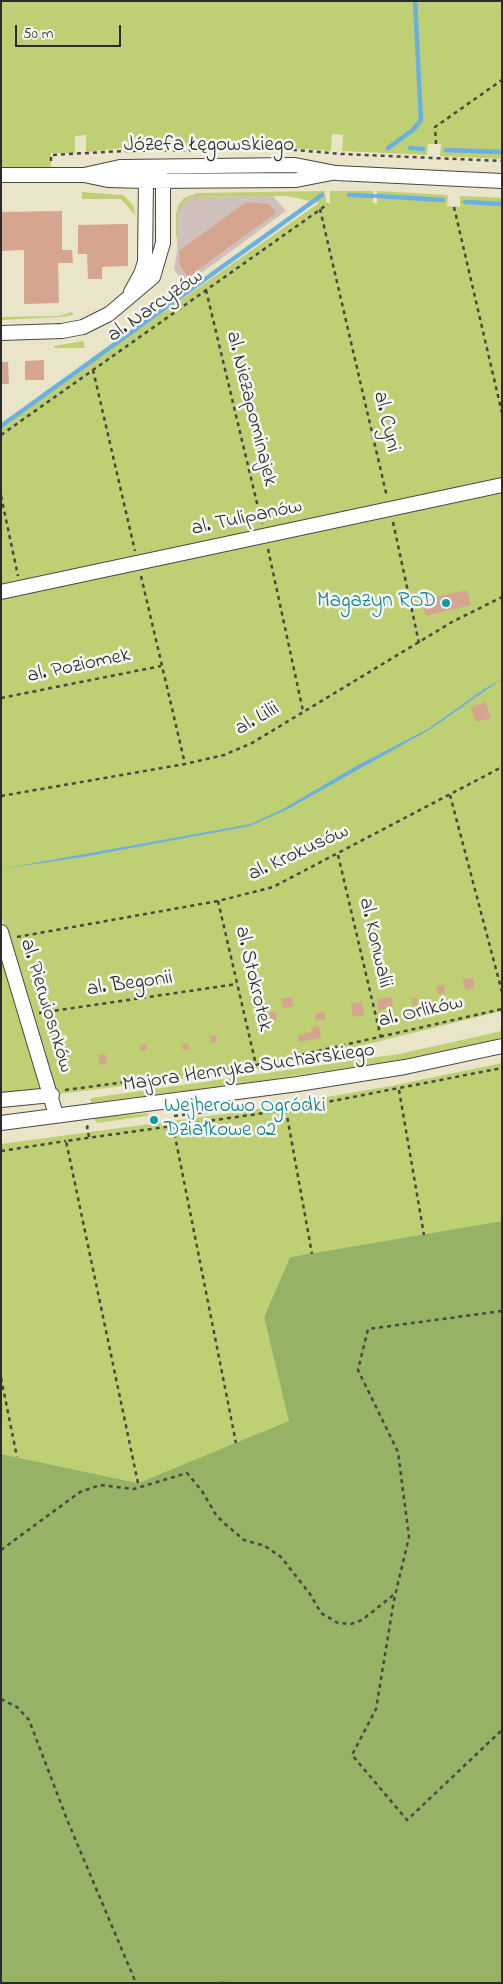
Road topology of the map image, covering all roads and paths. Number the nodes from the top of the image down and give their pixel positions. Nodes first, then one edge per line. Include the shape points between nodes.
1 (502, 80) edge
2 (436, 144) dead end
3 (154, 166) junction
4 (334, 173) junction
5 (84, 174) junction
6 (1, 175) edge
7 (146, 181) junction
8 (162, 181) junction
9 (502, 181) edge
10 (328, 204) dead end
11 (454, 207) dead end
12 (320, 209) junction
13 (206, 290) junction
14 (125, 302) junction
15 (1, 333) edge
16 (502, 413) edge
17 (1, 435) edge
18 (502, 485) edge
19 (1, 496) edge
20 (390, 509) junction
21 (265, 536) junction
22 (21, 588) junction
23 (1, 592) edge
24 (502, 597) edge
25 (419, 643) junction
26 (162, 666) dead end
27 (1, 698) edge
28 (303, 711) junction
29 (502, 767) edge
30 (450, 794) junction
31 (1, 796) edge
32 (338, 855) junction
33 (218, 901) junction
34 (2, 935) edge
35 (237, 984) junction
36 (502, 992) edge
37 (502, 1009) edge
38 (27, 1015) junction
39 (380, 1038) junction
40 (502, 1046) edge
41 (256, 1065) junction
42 (502, 1068) edge
43 (398, 1090) junction
44 (51, 1094) junction
45 (1, 1100) edge
46 (286, 1110) junction
47 (56, 1115) junction
48 (1, 1123) edge
49 (91, 1126) dead end
50 (173, 1126) junction
51 (89, 1138) junction
52 (66, 1141) junction
53 (1, 1151) edge
54 (424, 1234) dead end
55 (312, 1254) dead end
56 (502, 1311) edge
57 (1, 1378) edge
58 (236, 1443) dead end
59 (17, 1457) dead end
60 (138, 1483) dead end
61 (1, 1550) edge
62 (396, 1593) junction
63 (1, 1698) edge
64 (502, 1730) edge
65 (136, 1983) edge
66 (220, 1983) edge
67 (232, 1983) edge

1 - 2 path via 435,127
3 - 4 street, Józefa Łęgowskiego via 295,165
3 - 5 street, Józefa Łęgowskiego via 108,168
3 - 7 street
3 - 8 street
4 - 8 street, Józefa Łęgowskiego via 296,180
4 - 9 street, Józefa Łęgowskiego
5 - 6 street, Józefa Łęgowskiego
5 - 7 street, Józefa Łęgowskiego via 108,180
7 - 8 street, Józefa Łęgowskiego
7 - 14 street via 145,262
8 - 14 street via 163,243 158,267 153,278
10 - 12 path, al. Narcyzów
11 - 16 path
12 - 13 path, al. Narcyzów
12 - 20 path, al. Cyni
13 - 17 path, al. Narcyzów
13 - 21 path, al. Niezapominajek
14 - 15 street via 104,317 76,329
18 - 20 street, al. Tulipanów
19 - 22 path
20 - 21 street, al. Tulipanów
20 - 25 path, al. Cyni
21 - 22 street, al. Tulipanów
21 - 28 path, al. Niezapominajek
22 - 23 street, al. Tulipanów
24 - 25 path, al. Lilii
25 - 28 path, al. Lilii
26 - 27 path, al. Poziomek
28 - 31 path, al. Lilii via 252,743 224,755
29 - 30 path, al. Krokusów
30 - 32 path, al. Krokusów
30 - 36 path
32 - 33 path, al. Krokusów via 273,887
32 - 39 path, al. Konwalii
33 - 34 path, al. Krokusów
33 - 35 path, al. Stokrotek
34 - 38 street, al. Pierwiosnków
35 - 38 path, al. Begonii
35 - 41 path, al. Stokrotek
37 - 39 path, al. Orlików
38 - 44 street, al. Pierwiosnków
39 - 41 path, al. Orlików
40 - 47 street, Majora Henryka Sucharskiego via 405,1067 298,1084
41 - 44 path, al. Orlików
42 - 43 path
43 - 46 path
43 - 54 path
44 - 45 street
44 - 47 street, al. Pierwiosnków
46 - 50 path
46 - 55 path
47 - 48 street, Majora Henryka Sucharskiego
49 - 51 path via 88,1127
50 - 51 path
50 - 58 path
51 - 52 path
52 - 53 path
52 - 60 path
56 - 62 path via 368,1329 358,1370 398,1452 409,1537
57 - 59 path
61 - 62 path via 80,1492 100,1485 134,1489 187,1473 224,1523 244,1540 265,1546 281,1557 321,1613 338,1623 351,1624 362,1620
62 - 64 path via 376,1709 352,1755 407,1820
63 - 65 path via 18,1707 29,1720
66 - 67 path

